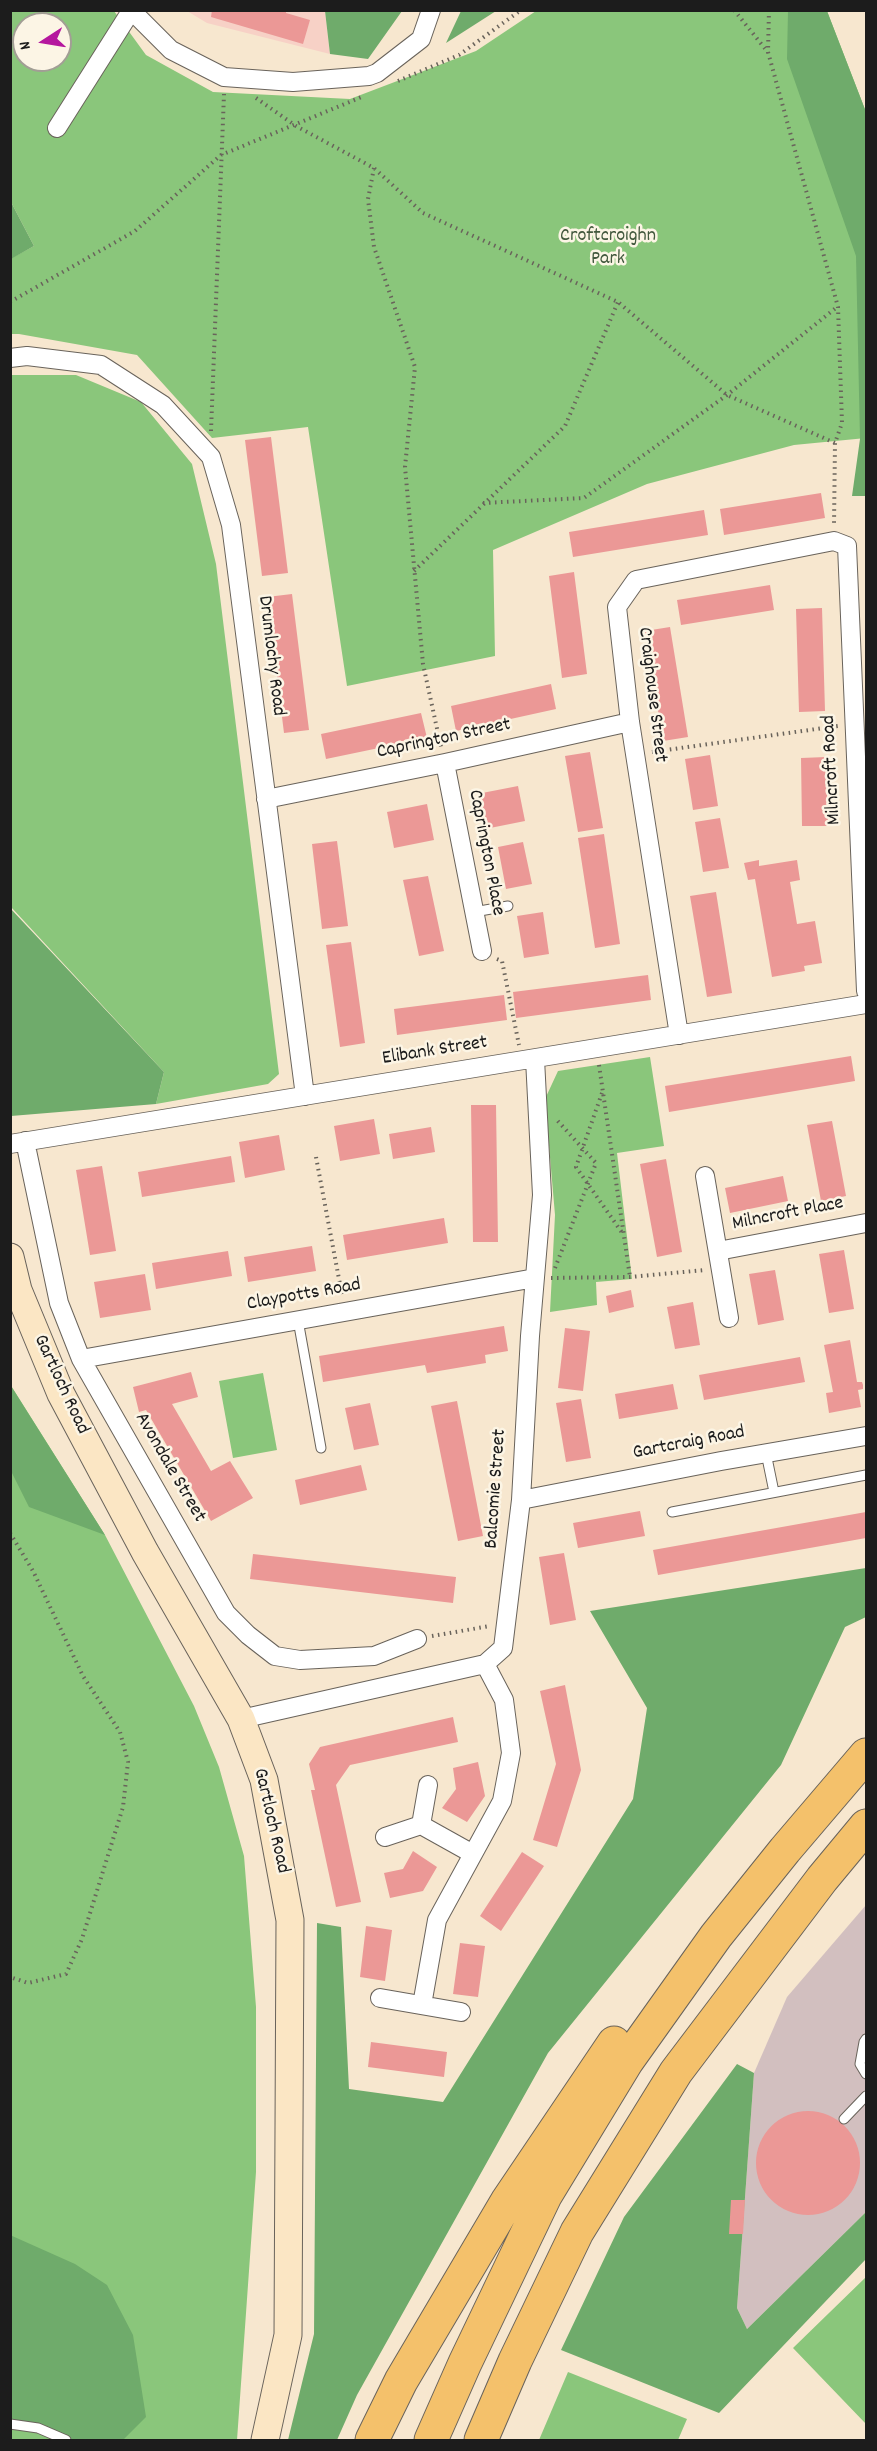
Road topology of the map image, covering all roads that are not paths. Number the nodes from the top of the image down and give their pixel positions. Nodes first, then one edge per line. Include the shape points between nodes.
1 (431, 10) edge
2 (131, 11) edge
3 (57, 128) dead end
4 (10, 358) edge
5 (841, 544) joint
6 (630, 722) junction
7 (858, 733) edge
8 (445, 763) junction
9 (266, 799) junction
10 (508, 906) dead end
11 (474, 912) junction
12 (482, 951) road end
13 (867, 991) edge
14 (867, 1004) edge
15 (679, 1035) junction
16 (528, 1060) junction
17 (305, 1096) junction
18 (18, 1142) edge
19 (705, 1176) dead end
20 (867, 1223) edge
21 (10, 1257) edge
22 (719, 1260) junction
23 (543, 1278) junction
24 (729, 1318) dead end
25 (298, 1320) junction
26 (81, 1359) junction
27 (867, 1436) edge
28 (321, 1448) dead end
29 (766, 1453) junction
30 (867, 1475) edge
31 (774, 1492) junction
32 (521, 1500) junction
33 (672, 1512) dead end
34 (417, 1639) road end
35 (374, 1656) junction
36 (485, 1664) junction
37 (379, 1688) junction
38 (241, 1719) junction
39 (867, 1755) edge
40 (428, 1785) dead end
41 (421, 1825) junction
42 (867, 1826) edge
43 (385, 1837) dead end
44 (473, 1854) junction
45 (716, 1936) junction
46 (380, 1998) dead end
47 (422, 2006) junction
48 (461, 2012) dead end
49 (867, 2039) edge
50 (867, 2074) edge
51 (867, 2096) edge
52 (844, 2119) dead end
53 (10, 2424) edge
54 (66, 2440) edge
55 (265, 2440) edge
56 (372, 2440) edge
57 (431, 2440) edge
58 (481, 2440) edge

1 - 2 street via 421,39 377,73 374,83 224,77 171,50
2 - 3 street
4 - 9 street, Drumlochy Road via 27,356 101,365 162,405 211,457 231,525
5 - 6 street, Craighouse Street via 636,580 617,607
5 - 7 street, Milncroft Road
6 - 8 street, Caprington Street
6 - 15 street, Craighouse Street
7 - 13 street, Milncroft Road
8 - 9 street, Caprington Street
8 - 11 street, Caprington Place
9 - 17 street, Drumlochy Road
10 - 11 lane
11 - 12 street, Caprington Place
14 - 15 street, Elibank Street
15 - 16 street, Elibank Street
16 - 17 street, Elibank Street
16 - 23 street, Balcomie Street via 539,1102
17 - 18 street, Elibank Street
18 - 26 street, Avondale Street via 59,1303
19 - 22 street, Milncroft Place
20 - 22 street, Milncroft Place
21 - 38 main road, Gartloch Road via 18,1290 61,1394 145,1552
22 - 24 street, Milncroft Place
23 - 25 street, Claypotts Road
23 - 32 street, Balcomie Street
25 - 26 street, Claypotts Road
25 - 28 lane
26 - 35 street, Avondale Street via 226,1613 275,1656
27 - 29 street, Gartcraig Road
29 - 31 lane
29 - 32 street, Gartcraig Road
30 - 31 lane
31 - 33 lane
32 - 36 street, Balcomie Street via 503,1648
34 - 35 street, Avondale Street
35 - 37 street
36 - 37 street
36 - 44 street via 504,1700 511,1753 502,1801
37 - 38 street
38 - 55 main road, Gartloch Road via 264,1780 290,1920 288,2335
39 - 45 highway
40 - 41 street
41 - 43 street
41 - 44 street
42 - 58 highway via 670,2082 577,2232
44 - 47 street via 437,1920
45 - 56 highway via 610,2046 508,2200 401,2381
45 - 57 highway via 627,2061 545,2196
46 - 47 street
47 - 48 street
49 - 50 lane via 860,2064
51 - 52 lane
53 - 54 lane via 38,2428

